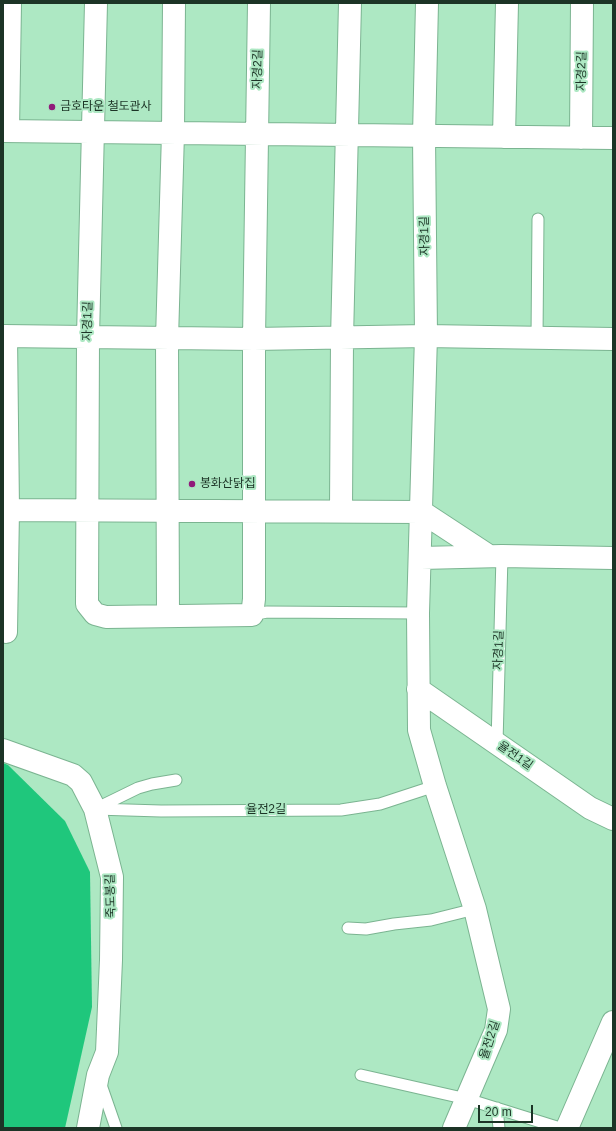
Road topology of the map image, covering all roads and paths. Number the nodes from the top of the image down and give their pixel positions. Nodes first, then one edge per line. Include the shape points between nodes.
1 (10, 3) edge
2 (96, 3) edge
3 (174, 3) edge
4 (259, 3) edge
5 (350, 3) edge
6 (427, 3) edge
7 (507, 3) edge
8 (582, 3) edge
9 (6, 131) edge
10 (92, 132) junction
11 (173, 133) junction
12 (256, 134) junction
13 (346, 135) junction
14 (424, 136) junction
15 (504, 137) junction
16 (581, 138) junction
17 (613, 138) edge
18 (538, 219) dead end
19 (5, 336) edge
20 (426, 336) junction
21 (88, 337) junction
22 (167, 338) junction
23 (537, 338) junction
24 (254, 339) junction
25 (342, 339) junction
26 (613, 339) edge
27 (5, 510) edge
28 (86, 510) junction
29 (169, 511) junction
30 (254, 511) junction
31 (341, 511) junction
32 (422, 512) junction
33 (495, 556) junction
34 (421, 558) junction
35 (613, 558) edge
36 (418, 613) junction
37 (252, 614) junction
38 (168, 615) junction
39 (4, 632) edge
40 (418, 689) junction
41 (496, 743) junction
42 (3, 750) edge
43 (176, 780) dead end
44 (435, 786) junction
45 (94, 809) junction
46 (613, 819) edge
47 (475, 909) junction
48 (348, 928) dead end
49 (613, 1022) edge
50 (98, 1075) junction
51 (361, 1075) dead end
52 (467, 1099) junction
53 (497, 1108) junction
54 (88, 1128) edge
55 (116, 1128) edge
56 (454, 1128) edge
57 (499, 1128) edge
58 (560, 1128) edge
59 (567, 1128) edge

1 - 9 street
2 - 10 street
3 - 11 street
4 - 12 street, 자경2길
5 - 13 street
6 - 14 street
7 - 15 street
8 - 16 street, 자경2길
9 - 10 street
10 - 11 street
10 - 21 street, 자경1길
11 - 12 street
11 - 22 street
12 - 13 street
12 - 24 street
13 - 14 street
13 - 25 street
14 - 15 street
14 - 20 street, 자경1길
15 - 16 street
16 - 17 street
18 - 23 lane
19 - 21 street
19 - 27 street
20 - 23 street
20 - 25 street
20 - 32 street, 자경1길
21 - 22 street
21 - 28 street, 자경1길
22 - 24 street
22 - 29 street
23 - 26 street
24 - 25 street
24 - 30 street
25 - 31 street
27 - 28 street
27 - 39 street
28 - 29 street
28 - 38 street, 자경1길 via 87,604 95,614 106,617
29 - 30 street
29 - 38 street
30 - 31 street
30 - 37 street
31 - 32 street
32 - 33 street
32 - 34 street, 자경1길
33 - 34 street
33 - 35 street
33 - 41 lane, 자경1길
34 - 36 street, 율전2길
36 - 37 lane
36 - 40 street, 율전2길
37 - 38 street
40 - 41 street, 율전1길
40 - 44 street, 율전2길 via 419,730
41 - 46 street, 율전1길 via 590,808
42 - 45 street, 죽도봉길 via 73,775 81,782
43 - 45 lane via 138,788
44 - 45 lane, 율전2길 via 380,804 341,810
44 - 47 street, 율전2길
45 - 50 street, 죽도봉길 via 112,877 107,1052
47 - 48 lane via 431,920 366,929
47 - 52 street, 율전2길 via 499,1009 496,1030
49 - 59 street
50 - 54 street, 죽도봉길
50 - 55 lane
51 - 52 lane
52 - 53 lane
52 - 56 street, 율전2길
53 - 57 lane
53 - 58 lane

